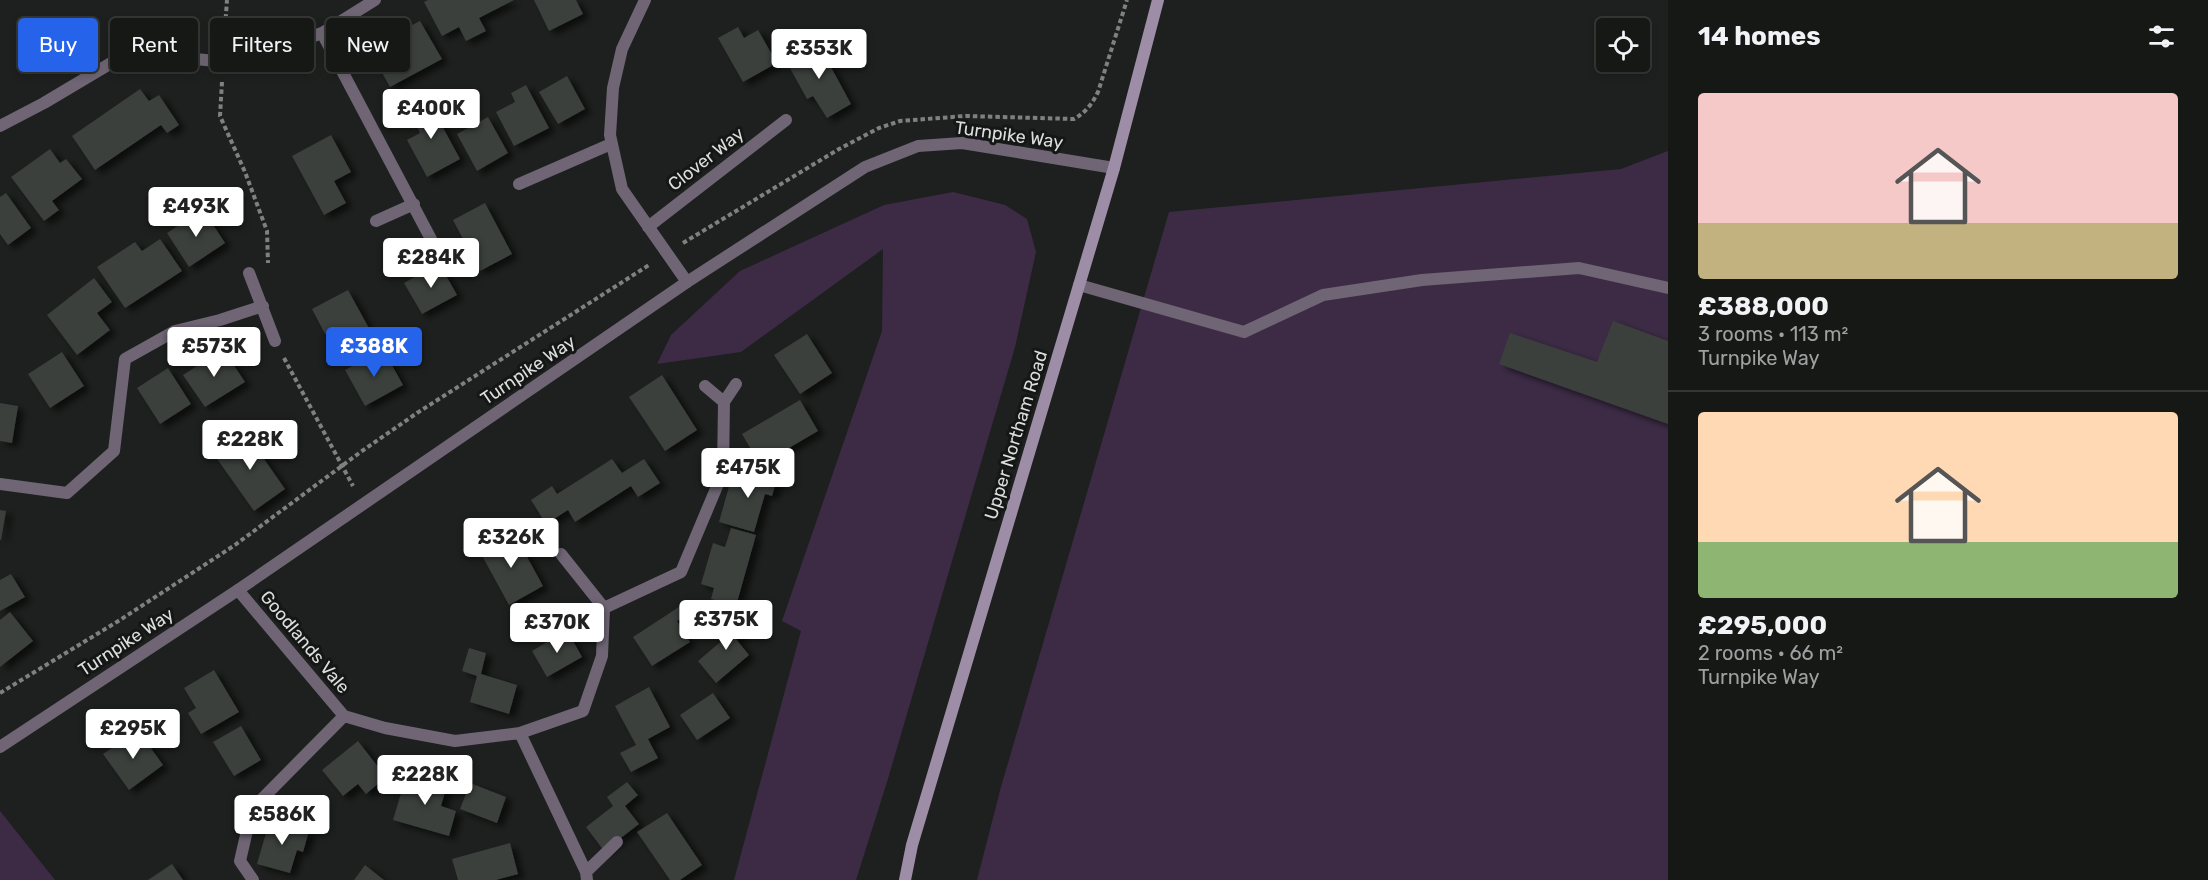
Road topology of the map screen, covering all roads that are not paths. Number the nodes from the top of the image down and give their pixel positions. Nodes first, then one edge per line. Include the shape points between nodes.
1 (375, 0) edge
2 (643, 0) edge
3 (1158, 0) edge
4 (322, 33) junction
5 (786, 120) dead end
6 (0, 126) edge
7 (611, 144) junction
8 (1114, 168) junction
9 (519, 184) dead end
10 (414, 204) junction
11 (376, 221) dead end
12 (648, 227) junction
13 (432, 241) dead end
14 (249, 273) dead end
15 (687, 282) junction
16 (1079, 285) junction
17 (1668, 288) edge
18 (263, 306) junction
19 (275, 341) dead end
20 (736, 384) dead end
21 (705, 386) dead end
22 (724, 402) junction
23 (0, 484) edge
24 (561, 554) dead end
25 (238, 590) junction
26 (604, 608) junction
27 (344, 716) junction
28 (520, 733) junction
29 (0, 747) edge
30 (617, 842) dead end
31 (587, 876) edge
32 (253, 880) edge
33 (905, 880) edge

1 - 4 street
2 - 7 street via 622,49 613,88
3 - 8 main road, Upper Northam Road
4 - 6 street via 239,63 128,53
4 - 10 street
5 - 12 street, Clover Way
7 - 9 street
7 - 12 street via 622,189
8 - 15 street, Turnpike Way via 962,143 918,146 865,166
8 - 16 main road, Upper Northam Road
10 - 11 street
10 - 13 street
12 - 15 street
14 - 18 street
15 - 25 street, Turnpike Way
16 - 17 street via 1244,332 1323,296 1422,280 1579,268
16 - 33 main road, Upper Northam Road via 912,845
18 - 19 street
18 - 23 street via 175,331 125,359 114,451 67,493
20 - 22 street
21 - 22 street
22 - 26 street via 723,472 681,572
24 - 26 street
25 - 27 street, Goodlands Vale
25 - 29 street, Turnpike Way
26 - 28 street, Goodlands Vale via 602,656 583,711
27 - 28 street, Goodlands Vale via 454,741
27 - 32 street, Goodlands Vale via 252,809 240,861
28 - 31 street
30 - 31 street

